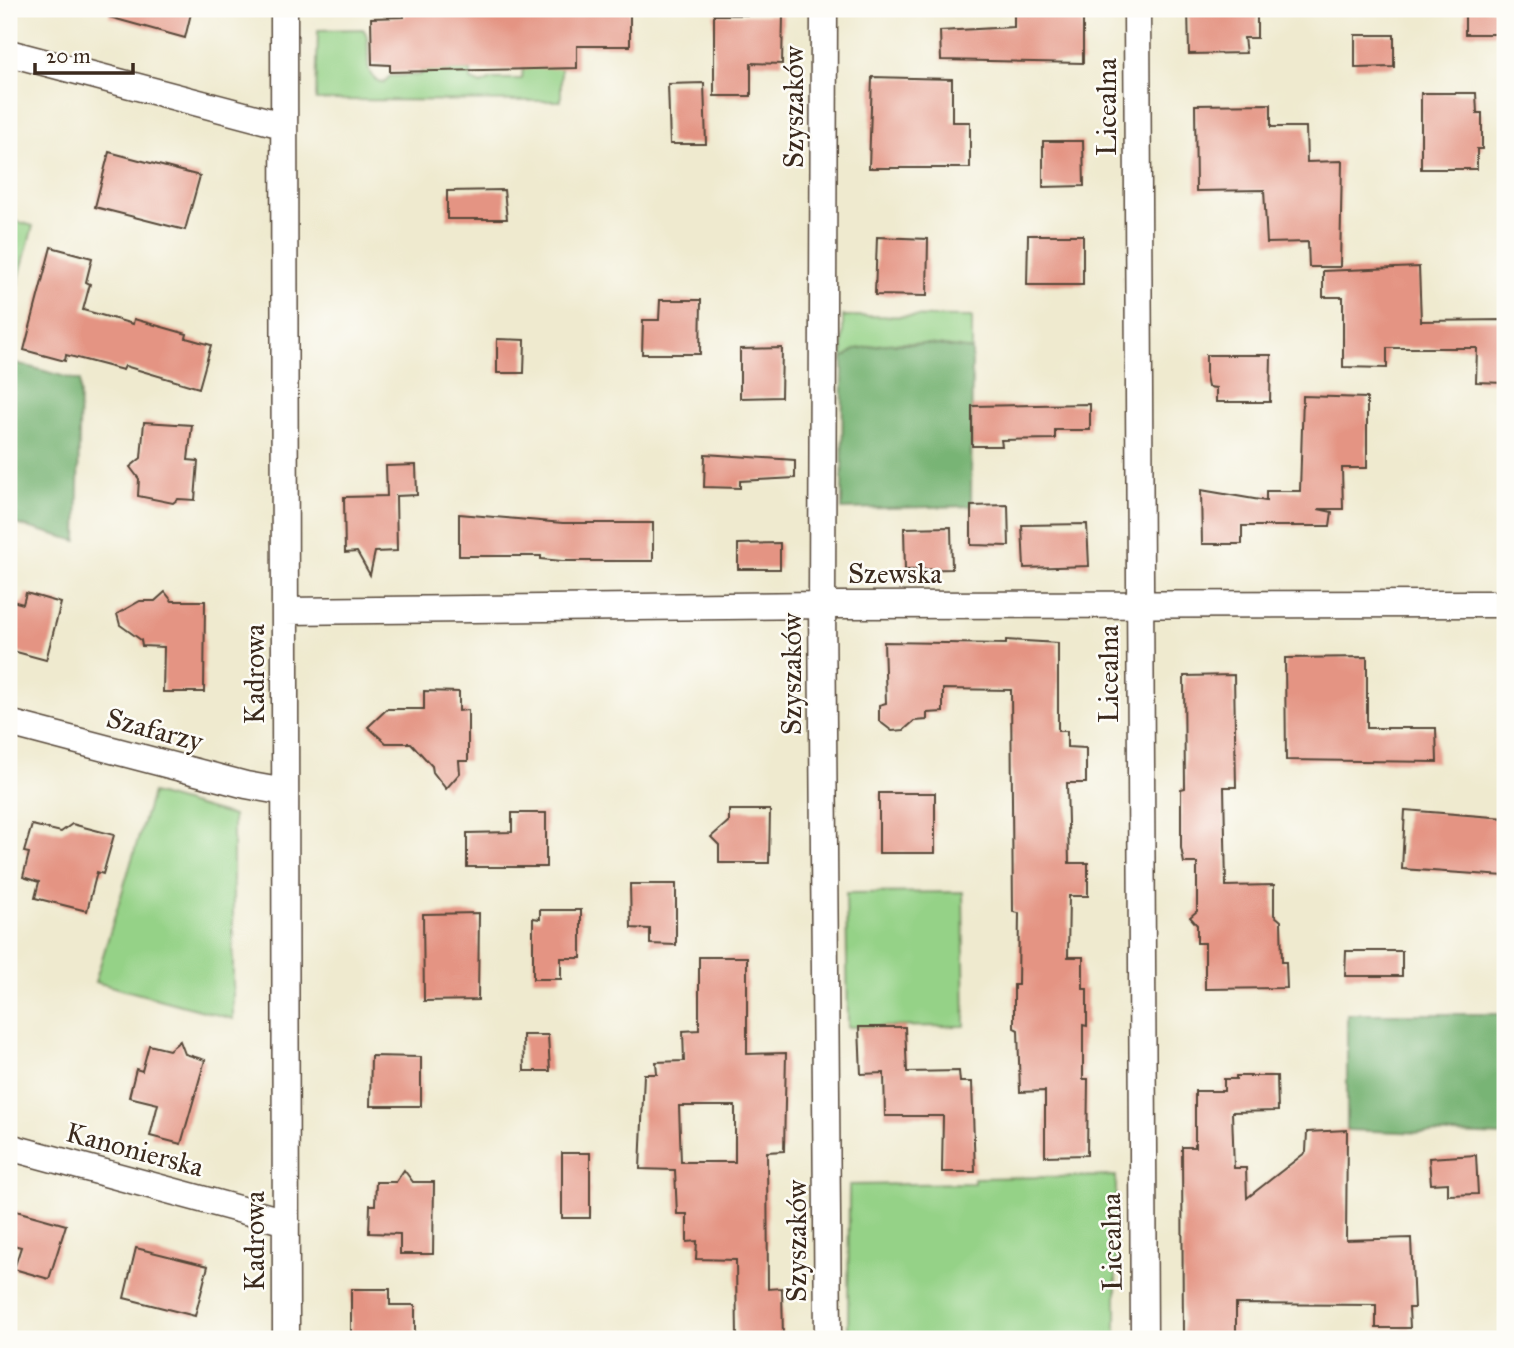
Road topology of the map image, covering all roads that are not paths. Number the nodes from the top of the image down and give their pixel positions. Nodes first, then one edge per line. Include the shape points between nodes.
1 (284, 9) edge
2 (824, 9) edge
3 (1137, 9) edge
4 (9, 53) edge
5 (282, 125) junction
6 (1140, 604) junction
7 (1505, 604) edge
8 (822, 605) junction
9 (285, 611) junction
10 (9, 723) edge
11 (285, 792) junction
12 (9, 1147) edge
13 (286, 1222) junction
14 (286, 1339) edge
15 (828, 1339) edge
16 (1144, 1339) edge

1 - 5 street, Kadrowa
2 - 8 street, Szyszaków
3 - 6 street, Licealna
4 - 5 street
5 - 9 street, Kadrowa
6 - 7 street, Szewska
6 - 8 street, Szewska
6 - 16 street, Licealna
8 - 9 street, Szewska
8 - 15 street, Szyszaków
9 - 11 street, Kadrowa
10 - 11 street, Szafarzy
11 - 13 street, Kadrowa
12 - 13 street, Kanonierska
13 - 14 street, Kadrowa

